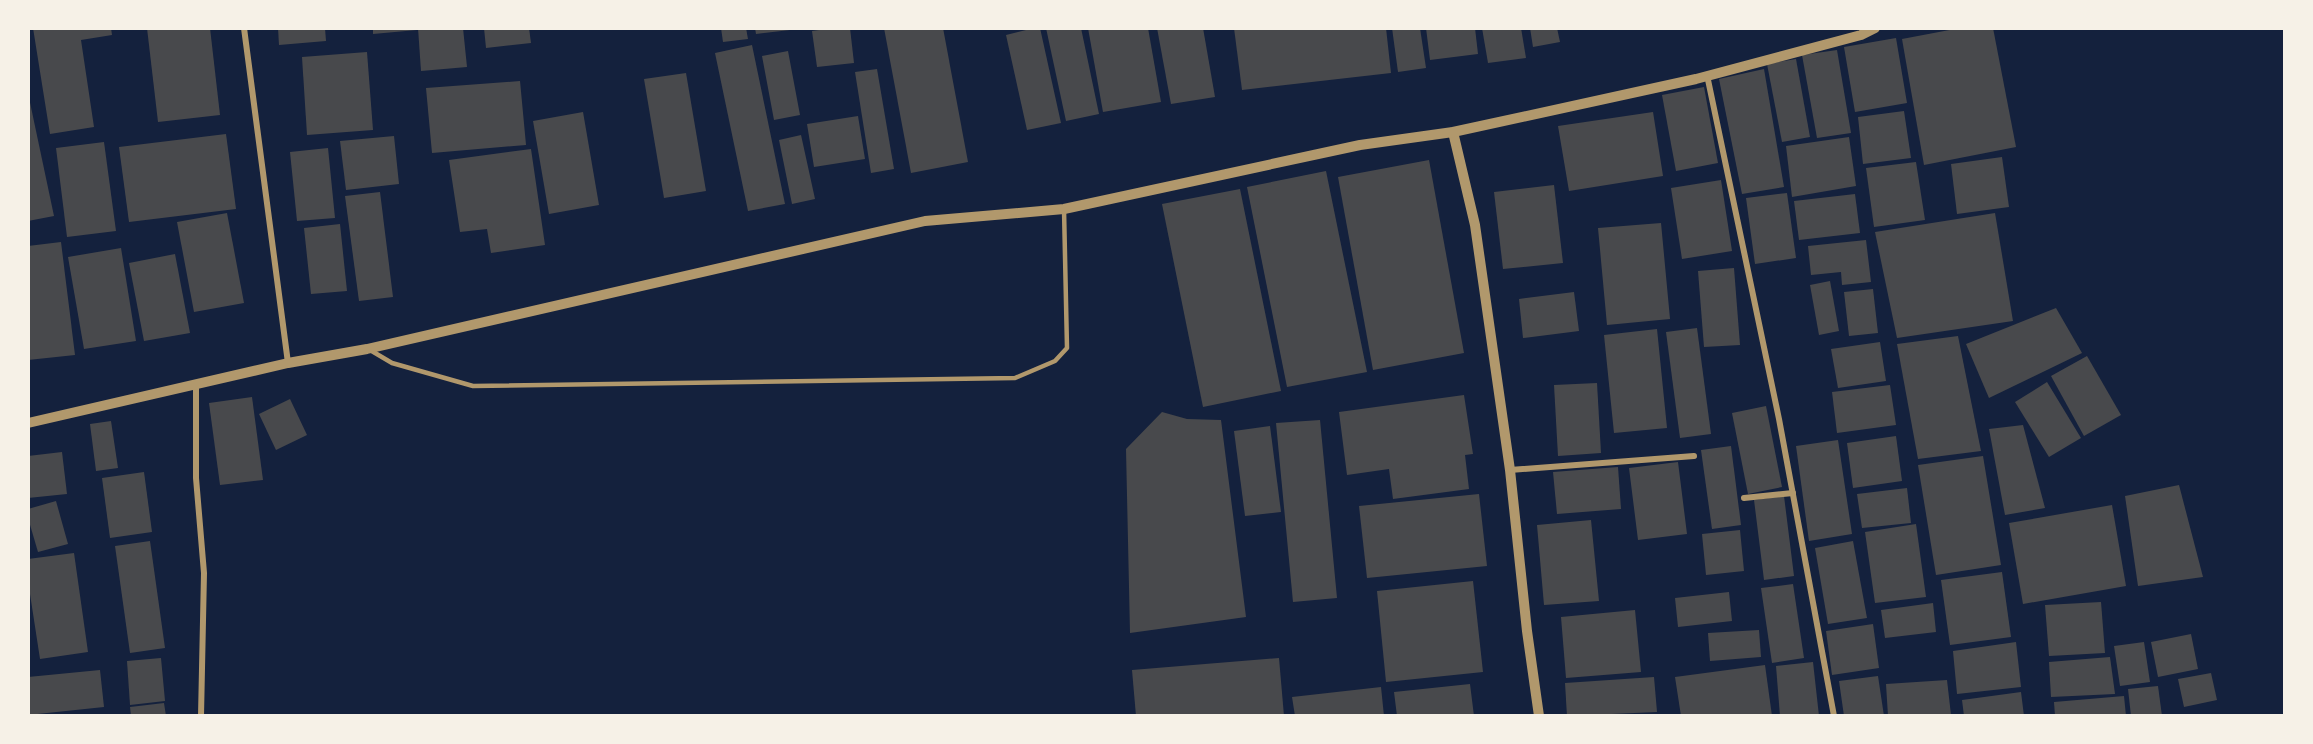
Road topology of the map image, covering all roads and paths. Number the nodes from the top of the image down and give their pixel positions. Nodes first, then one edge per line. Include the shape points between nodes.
1 (244, 28) edge
2 (1875, 28) edge
3 (1707, 75) junction
4 (1454, 132) junction
5 (1064, 210) junction
6 (367, 349) junction
7 (288, 363) junction
8 (196, 384) junction
9 (28, 423) edge
10 (1694, 456) dead end
11 (1510, 470) junction
12 (1793, 493) junction
13 (1744, 498) dead end
14 (201, 716) edge
15 (1539, 716) edge
16 (1834, 716) edge

1 - 7 street
2 - 3 street
3 - 4 street
3 - 12 street
4 - 5 street via 1360,145
4 - 11 street via 1475,225
5 - 6 street via 926,221
5 - 6 lane via 1067,348 1055,361 1015,378 473,386 392,363
6 - 7 street
7 - 8 street
8 - 9 street
8 - 14 street via 196,478 204,573
10 - 11 street
11 - 15 street
12 - 13 street
12 - 16 street

